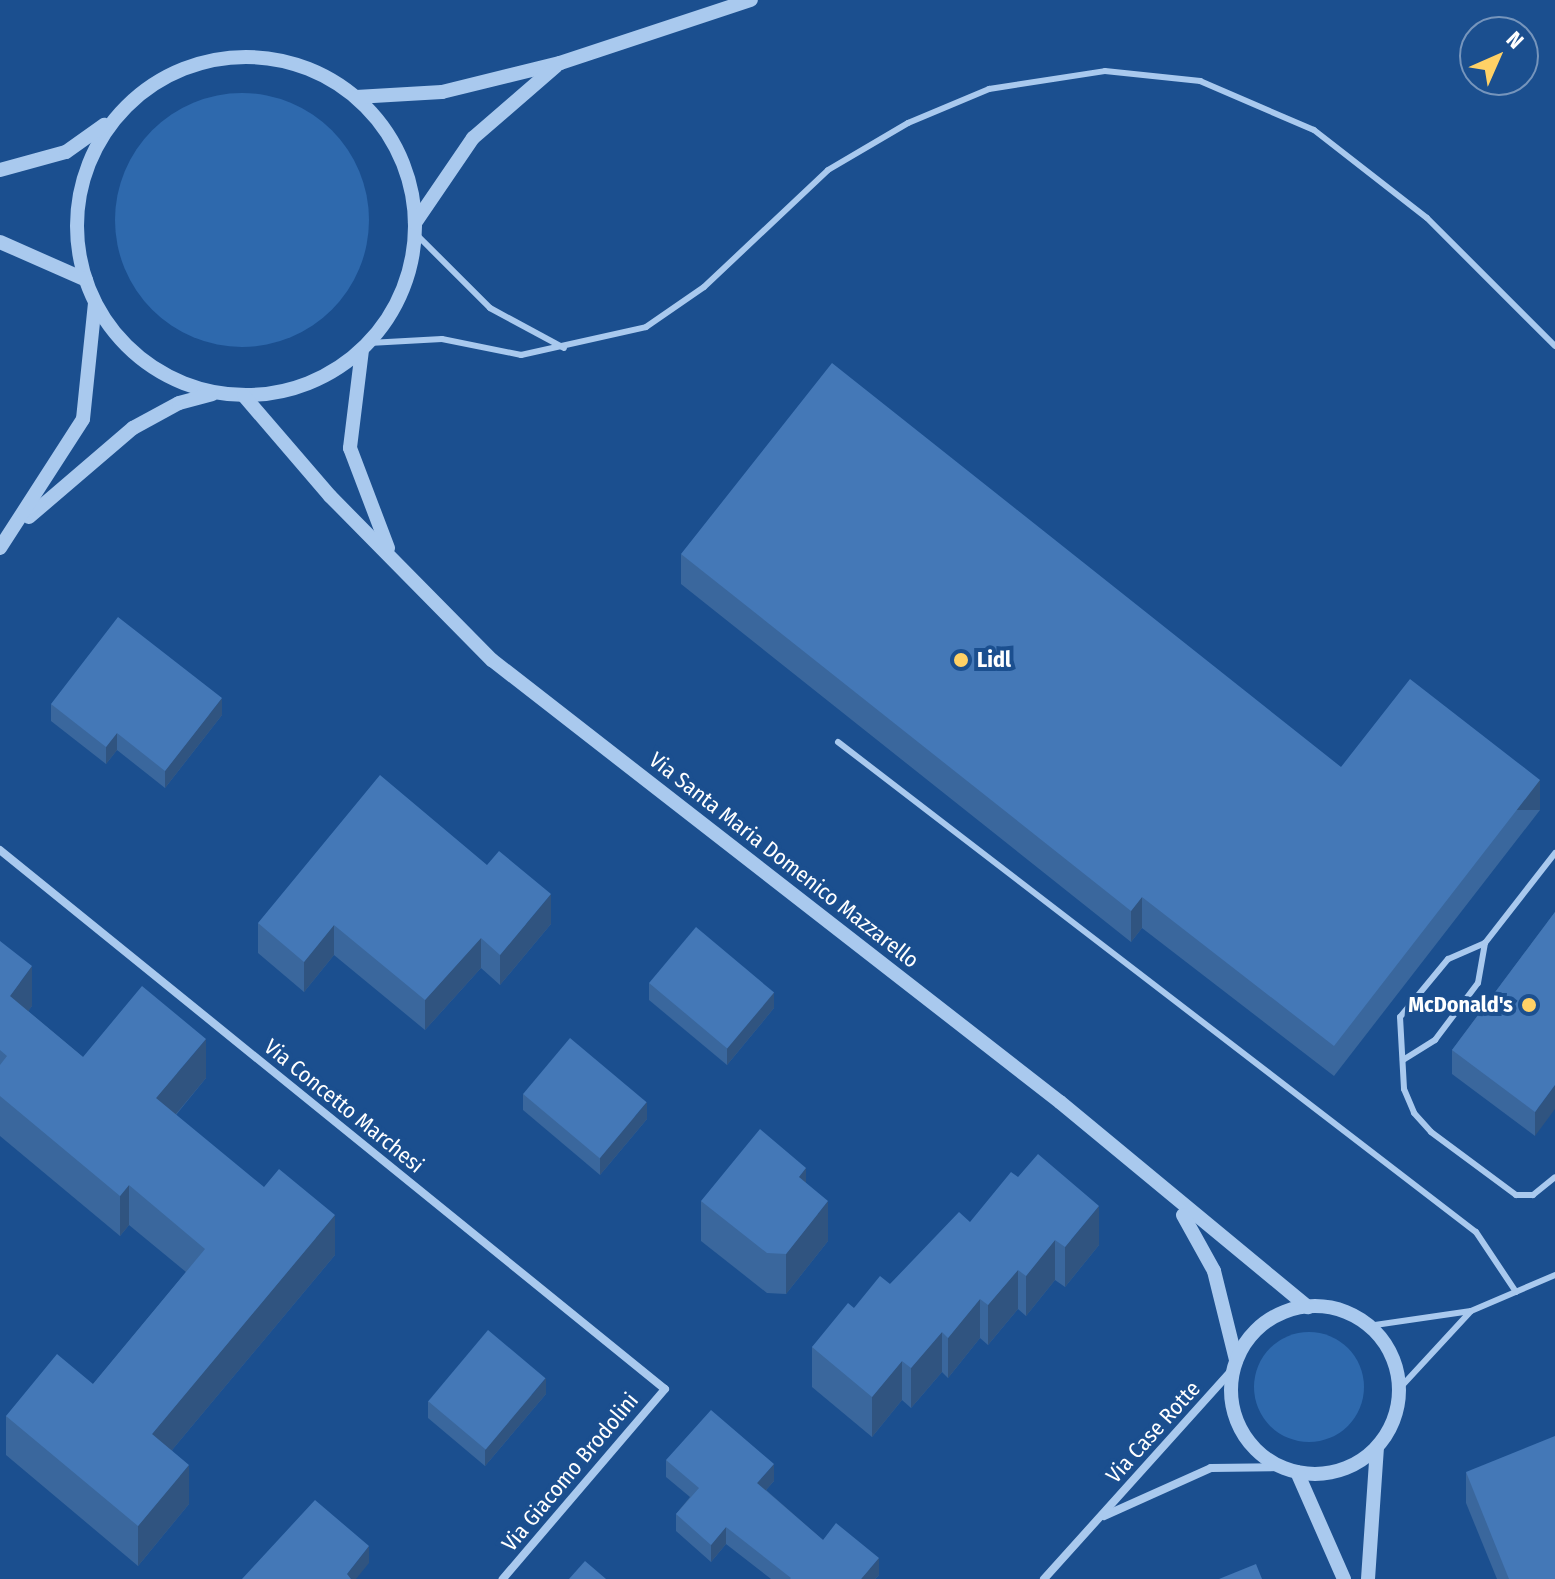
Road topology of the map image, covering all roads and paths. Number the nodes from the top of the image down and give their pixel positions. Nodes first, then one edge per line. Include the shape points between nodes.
1 (751, 0) edge
2 (560, 63) junction
3 (355, 97) junction
4 (117, 115) junction
5 (0, 170) edge
6 (415, 228) junction
7 (0, 242) edge
8 (86, 280) junction
9 (95, 302) junction
10 (366, 346) junction
11 (1555, 346) edge
12 (564, 348) junction
13 (217, 393) junction
14 (244, 396) junction
15 (11, 533) junction
16 (0, 548) edge
17 (392, 556) junction
18 (838, 742) dead end
19 (0, 850) edge
20 (1555, 853) edge
21 (1485, 943) junction
22 (1403, 1060) junction
23 (1555, 1177) edge
24 (1159, 1188) junction
25 (1555, 1275) edge
26 (1516, 1292) junction
27 (1308, 1307) junction
28 (1471, 1311) junction
29 (1368, 1326) junction
30 (1235, 1365) junction
31 (665, 1389) joint
32 (1399, 1389) junction
33 (1377, 1448) junction
34 (1280, 1467) junction
35 (1297, 1472) junction
36 (1100, 1519) junction
37 (503, 1579) edge
38 (1044, 1579) edge
39 (1344, 1579) edge
40 (1368, 1579) edge

1 - 2 street
2 - 3 street via 442,92
2 - 6 street via 473,138
3 - 4 street via 294,63 234,57 178,71 143,91
3 - 6 street via 398,151 411,187
4 - 5 street via 66,152
4 - 8 street via 92,153 79,196 77,236
6 - 10 street via 402,293
6 - 12 lane via 490,308
7 - 8 street
8 - 9 street
9 - 13 street via 114,333 145,362
9 - 15 street via 83,419
10 - 12 lane via 442,339 521,355
10 - 14 street via 312,382
10 - 17 street, Via Santa Maria Domenico Mazzarello via 350,448
11 - 12 lane via 1427,218 1314,130 1200,81 1105,71 989,89 908,123 828,170 704,287 646,327
13 - 14 street
13 - 15 street via 179,403 133,428
14 - 17 street, Via Santa Maria Domenico Mazzarello via 330,496
15 - 16 street
17 - 24 street, Via Santa Maria Domenico Mazzarello via 492,660 1049,1093
18 - 26 lane via 1476,1232
19 - 31 street, Via Concetto Marchesi
20 - 21 lane
21 - 22 lane via 1478,983 1435,1040
21 - 22 lane via 1448,959 1400,1017
22 - 23 lane via 1404,1089 1414,1113 1431,1132 1516,1195 1533,1195
24 - 27 street, Via Santa Maria Domenico Mazzarello
24 - 30 street, Via Santa Maria Domenico Mazzarello via 1208,1255
25 - 26 lane
26 - 28 lane
27 - 29 street via 1343,1311
27 - 30 street via 1263,1324
28 - 29 lane
28 - 32 lane
29 - 32 street via 1391,1354
30 - 34 street via 1232,1405 1240,1429 1260,1454
30 - 36 street, Via Case Rotte
31 - 37 street, Via Giacomo Brodolini
32 - 33 street via 1394,1420
33 - 35 street via 1340,1471
33 - 40 street
34 - 35 street
34 - 36 street, Via Case Rotte via 1211,1468
35 - 39 street
36 - 38 street, Via Case Rotte

